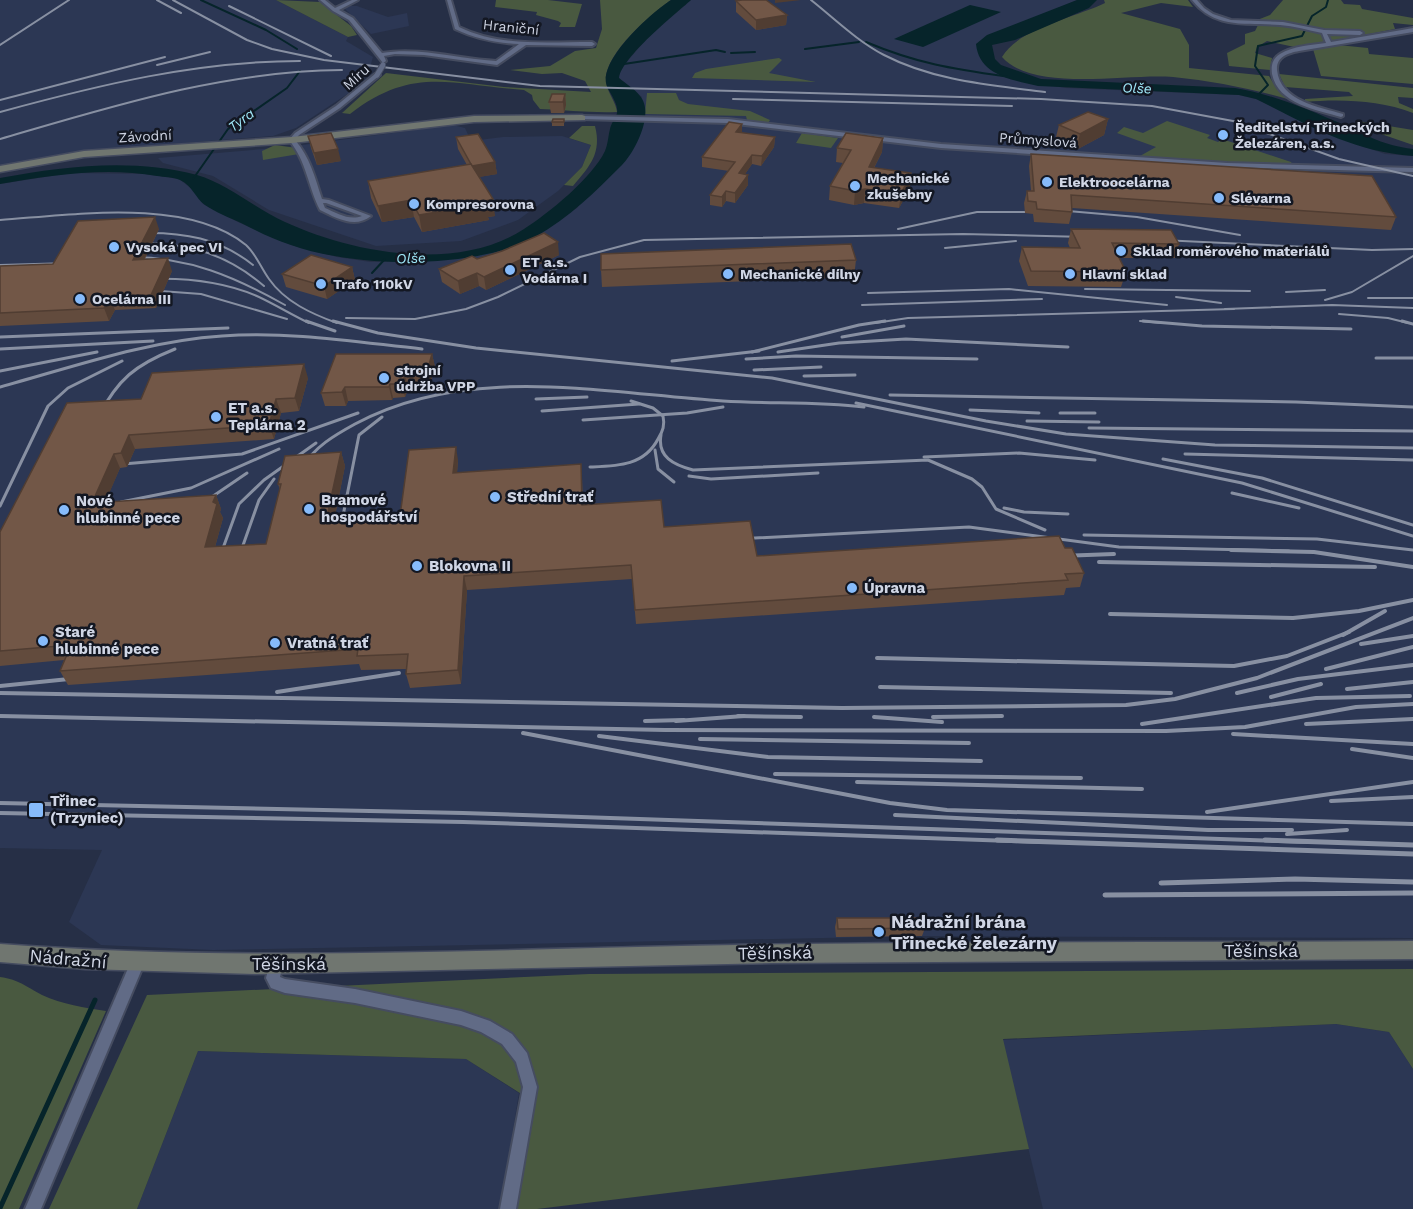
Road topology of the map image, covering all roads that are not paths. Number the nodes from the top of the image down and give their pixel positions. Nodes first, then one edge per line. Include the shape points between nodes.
1 (322, 0) edge
2 (356, 0) edge
3 (449, 0) edge
4 (1194, 0) edge
5 (335, 10) junction
6 (1413, 30) edge
7 (1324, 32) junction
8 (1375, 33) junction
9 (525, 43) junction
10 (592, 44) dead end
11 (1329, 44) junction
12 (381, 55) junction
13 (497, 63) junction
14 (502, 70) dead end
15 (1341, 115) dead end
16 (582, 120) joint
17 (292, 140) junction
18 (0, 169) edge
19 (1413, 170) edge
20 (318, 201) junction
21 (1413, 951) edge
22 (0, 953) edge
23 (137, 964) junction
24 (276, 964) junction
25 (33, 1209) edge
26 (508, 1209) edge

1 - 5 street, Míru
2 - 5 street
3 - 9 street, Hraniční via 457,28 462,31
4 - 7 street via 1204,14 1221,19 1286,24
5 - 12 street, Míru via 351,19
6 - 8 street
7 - 8 street
7 - 11 street
8 - 11 street
9 - 10 street, Hraniční
9 - 13 street
11 - 15 street via 1280,56 1274,64 1276,82 1297,101
12 - 13 street via 411,52
12 - 17 street, Míru, bridge via 383,64 377,75
13 - 14 street
16 - 17 main road, Závodní via 474,119
16 - 19 street, Průmyslová via 728,121 984,149 1297,168
17 - 18 main road, Závodní via 84,154
17 - 20 street via 303,153
20 - 20 street via 322,209 352,221 368,216
21 - 24 main road, Těšínská via 950,951
22 - 23 main road, Nádražní
23 - 24 main road, Těšínská
23 - 25 street
24 - 26 street via 273,978 285,986 461,1018 507,1039 522,1058 530,1087

